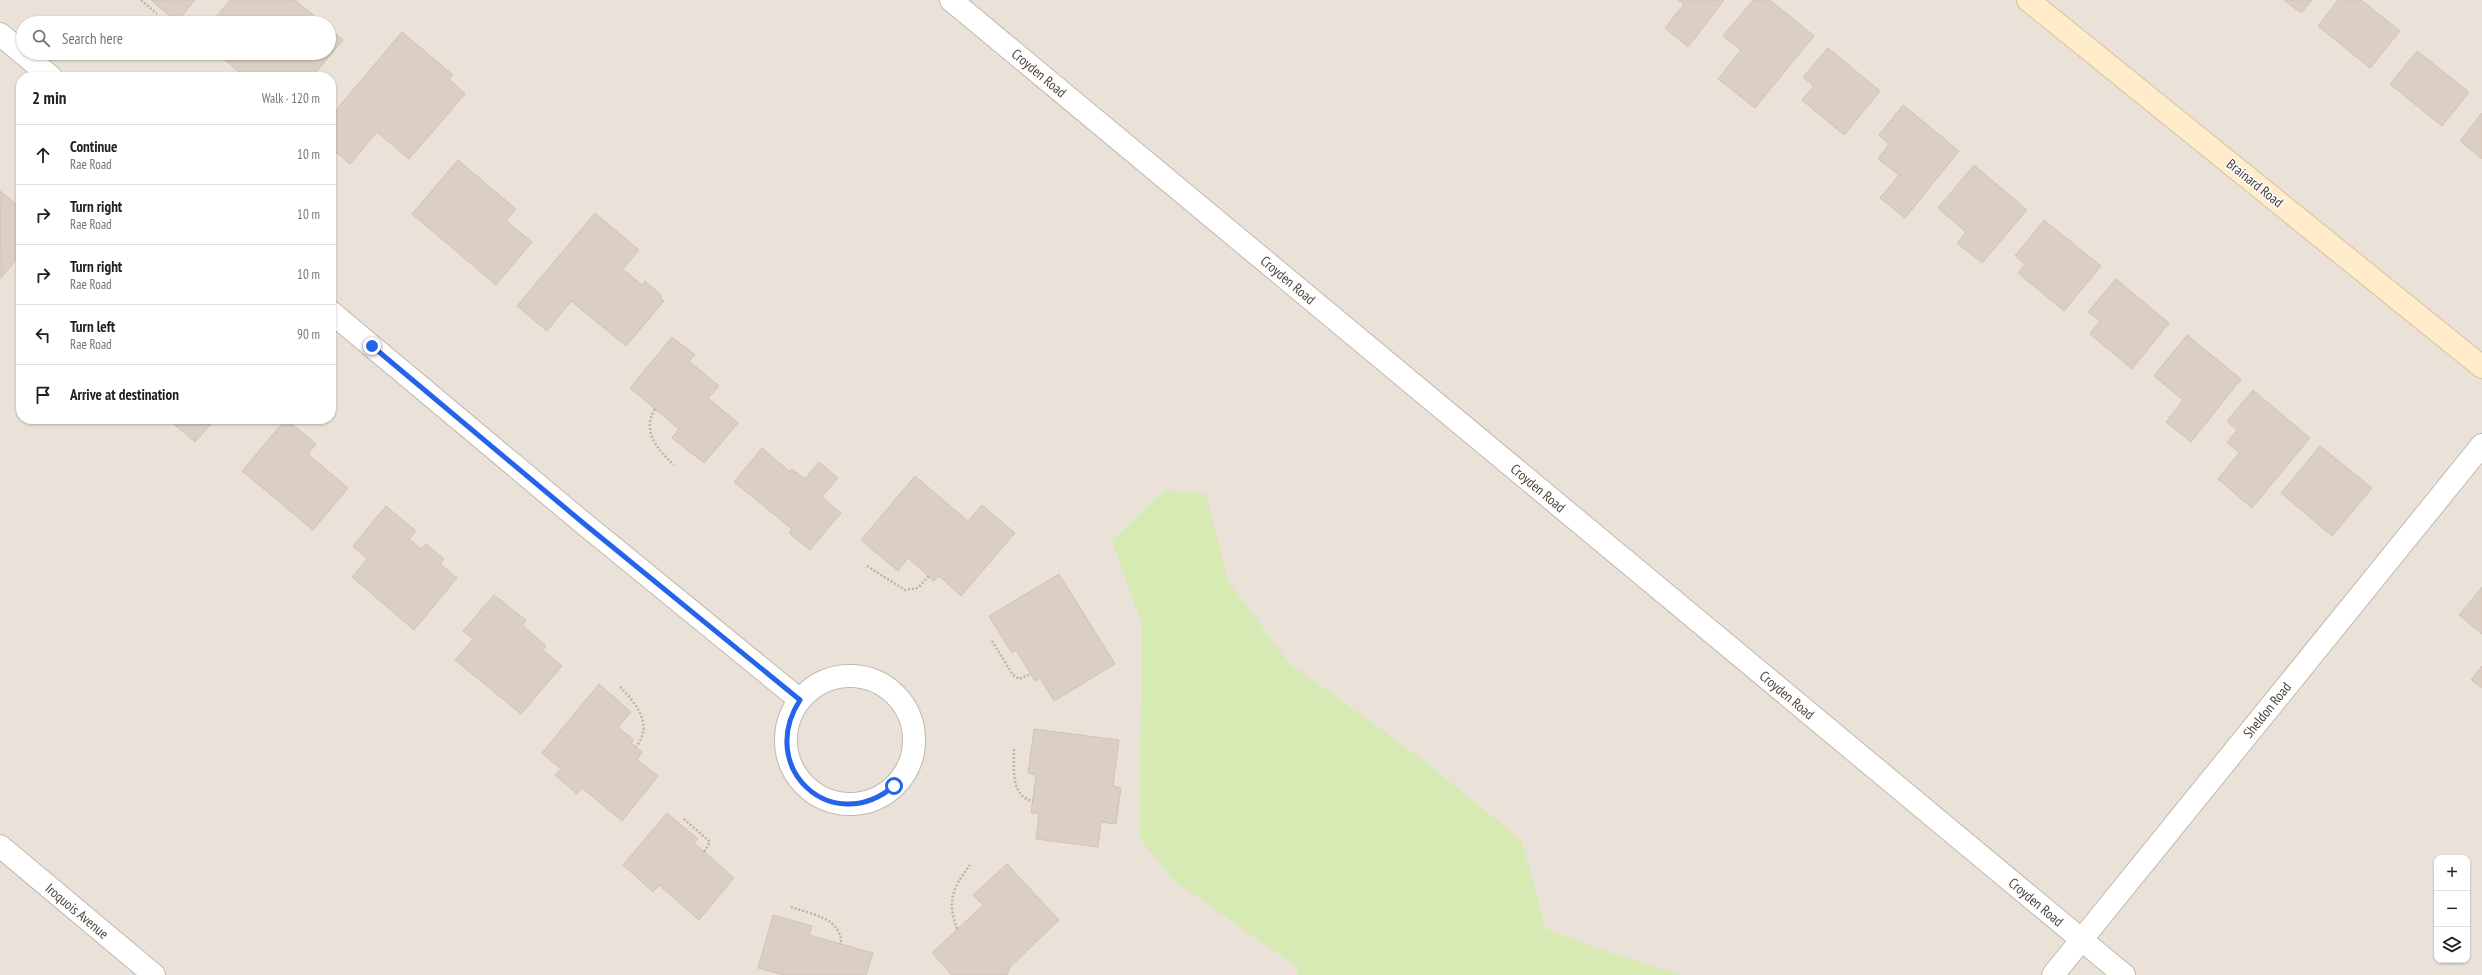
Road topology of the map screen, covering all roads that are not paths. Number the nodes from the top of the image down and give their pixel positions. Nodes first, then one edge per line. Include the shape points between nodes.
1 (952, 0) edge
2 (2028, 0) edge
3 (0, 34) edge
4 (16, 47) edge
5 (31, 60) edge
6 (46, 72) edge
7 (336, 316) edge
8 (2482, 367) edge
9 (2482, 445) edge
10 (800, 700) junction
11 (0, 846) edge
12 (2082, 940) junction
13 (154, 975) edge
14 (2053, 975) edge
15 (2124, 975) edge

1 - 12 street, Croyden Road
2 - 8 street, Brainard Road
3 - 4 street
5 - 6 street
7 - 10 street
9 - 12 street, Sheldon Road
10 - 10 street via 791,713 786,743 793,770 811,792 838,803 868,802 882,796 905,773 912,758 912,721 903,704 891,691 861,676 844,676 812,688
11 - 13 street, Iroquois Avenue
12 - 14 street, Sheldon Road
12 - 15 street, Croyden Road

